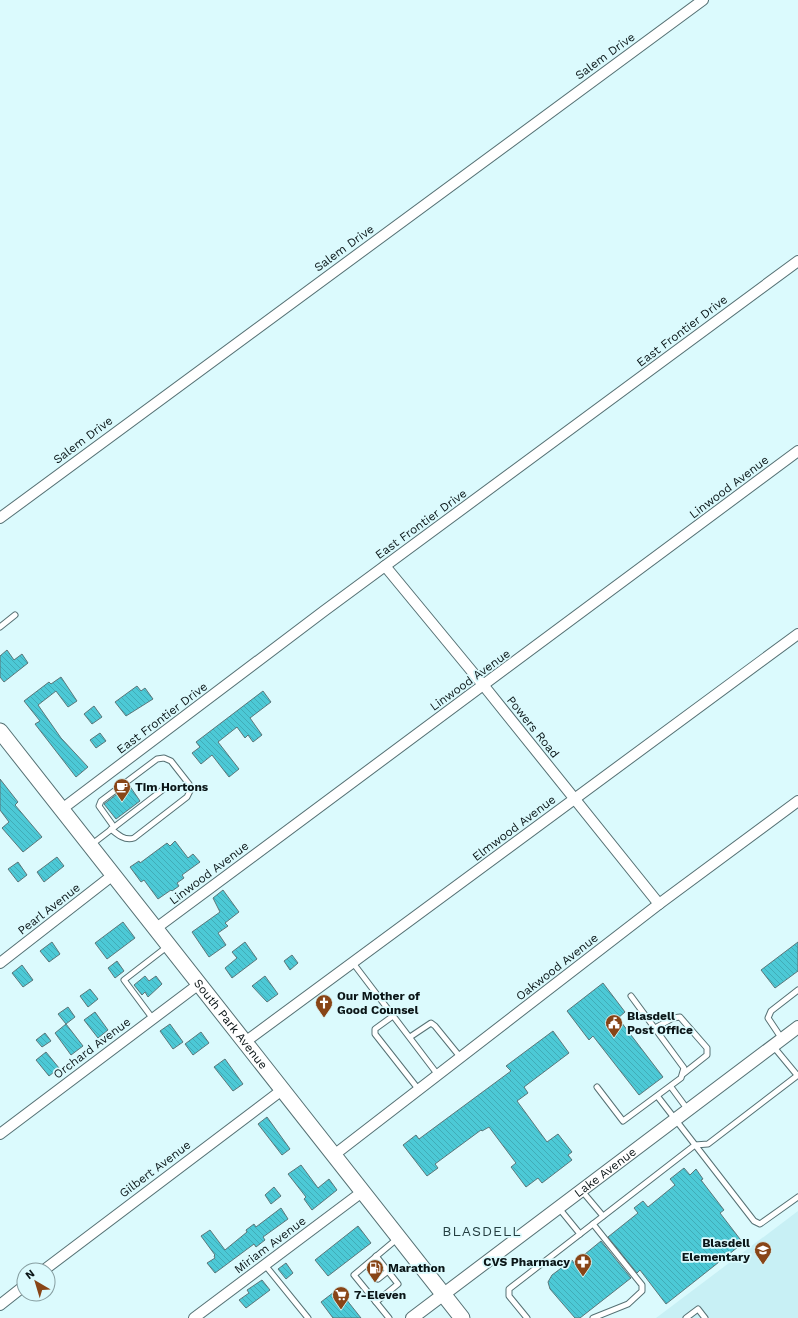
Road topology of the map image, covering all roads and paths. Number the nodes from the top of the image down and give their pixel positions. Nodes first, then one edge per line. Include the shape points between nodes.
1 (703, 0) edge
2 (798, 261) edge
3 (798, 451) edge
4 (0, 518) edge
5 (385, 566) junction
6 (15, 615) dead end
7 (0, 627) edge
8 (798, 634) edge
9 (484, 686) junction
10 (0, 731) edge
11 (164, 788) dead end
12 (574, 798) junction
13 (798, 801) edge
14 (62, 809) junction
15 (113, 828) junction
16 (90, 845) junction
17 (113, 875) junction
18 (659, 904) junction
19 (155, 928) junction
20 (168, 945) junction
21 (0, 963) edge
22 (353, 963) junction
23 (199, 984) junction
24 (798, 990) edge
25 (631, 996) dead end
26 (393, 1016) junction
27 (154, 1019) junction
28 (798, 1027) edge
29 (655, 1028) junction
30 (410, 1037) junction
31 (245, 1042) junction
32 (777, 1043) junction
33 (461, 1058) junction
34 (683, 1074) junction
35 (439, 1075) junction
36 (797, 1076) edge
37 (597, 1087) dead end
38 (671, 1087) junction
39 (282, 1090) junction
40 (419, 1090) junction
41 (658, 1097) junction
42 (688, 1110) junction
43 (675, 1120) junction
44 (0, 1134) edge
45 (695, 1145) junction
46 (334, 1155) junction
47 (582, 1190) junction
48 (362, 1192) junction
49 (798, 1197) edge
50 (558, 1208) junction
51 (603, 1216) junction
52 (594, 1224) junction
53 (580, 1234) junction
54 (398, 1238) junction
55 (376, 1256) junction
56 (55, 1262) edge
57 (265, 1265) junction
58 (388, 1271) junction
59 (378, 1279) dead end
60 (16, 1292) edge
61 (443, 1294) junction
62 (376, 1302) junction
63 (0, 1305) edge
64 (194, 1318) edge
65 (308, 1318) edge
66 (389, 1318) edge
67 (412, 1318) edge
68 (462, 1318) edge
69 (527, 1318) edge
70 (593, 1318) edge
71 (686, 1318) edge
72 (705, 1318) edge

1 - 4 street, Salem Drive
2 - 5 street, East Frontier Drive
3 - 9 street, Linwood Avenue
5 - 9 street, Powers Road
5 - 14 street, East Frontier Drive
6 - 7 lane
8 - 12 street, Elmwood Avenue
9 - 12 street, Powers Road
9 - 19 street, Linwood Avenue
10 - 14 main road, South Park Avenue
11 - 15 lane
12 - 18 street, Powers Road
12 - 22 street, Elmwood Avenue
13 - 18 street, Oakwood Avenue
14 - 16 main road, South Park Avenue
15 - 15 lane via 121,836 134,838 187,798 189,784 171,761 164,758 156,759 101,800 99,806
15 - 16 lane
16 - 17 main road, South Park Avenue
17 - 19 main road, South Park Avenue
17 - 21 street, Pearl Avenue
18 - 33 street, Oakwood Avenue
19 - 20 main road, South Park Avenue
20 - 23 main road, South Park Avenue
20 - 27 lane via 124,980
22 - 26 lane
22 - 31 street, Elmwood Avenue
23 - 27 street, Orchard Avenue
23 - 31 main road, South Park Avenue
24 - 32 lane via 771,1011 768,1018
25 - 29 lane
26 - 30 lane
26 - 40 lane via 375,1029 375,1034
27 - 44 street, Orchard Avenue
28 - 32 street, Lake Avenue
29 - 34 lane via 684,1068
29 - 34 lane via 680,1017 707,1048 707,1055
30 - 33 lane via 431,1023
30 - 35 lane
31 - 39 main road, South Park Avenue
32 - 36 lane
32 - 42 street, Lake Avenue
33 - 35 street, Oakwood Avenue
34 - 38 lane
35 - 40 street, Oakwood Avenue
36 - 45 lane via 708,1144
37 - 41 lane via 623,1121
38 - 41 lane
38 - 42 lane
39 - 46 main road, South Park Avenue
39 - 56 street, Gilbert Avenue
40 - 46 street, Oakwood Avenue
41 - 43 lane
42 - 43 street, Lake Avenue
43 - 45 lane
43 - 47 street, Lake Avenue
45 - 49 lane via 754,1221 760,1224
45 - 51 lane
46 - 48 main road, South Park Avenue
47 - 50 street, Lake Avenue
47 - 51 lane
48 - 54 main road, South Park Avenue
48 - 57 street, Miriam Avenue
50 - 53 lane
50 - 61 street, Lake Avenue
51 - 52 lane
52 - 53 lane
52 - 70 lane via 642,1284 642,1291 628,1304
53 - 69 lane via 509,1289 509,1296
54 - 55 lane
54 - 61 main road, South Park Avenue
55 - 58 lane
55 - 62 lane via 354,1275
57 - 64 street, Miriam Avenue
57 - 65 lane
58 - 59 lane
58 - 62 lane via 398,1284
60 - 63 street
61 - 67 street, Lake Avenue
61 - 68 main road, South Park Avenue
62 - 66 lane
71 - 72 lane via 698,1309

